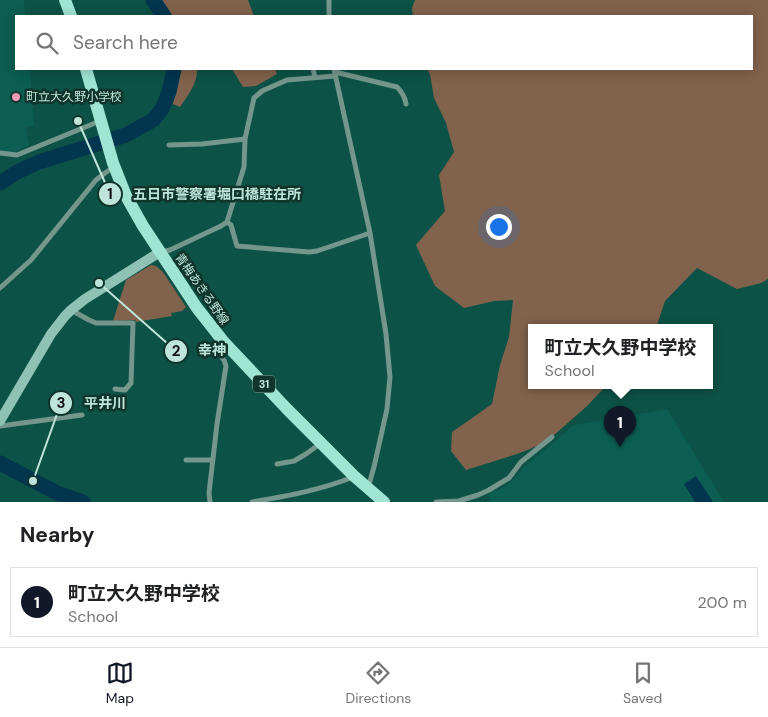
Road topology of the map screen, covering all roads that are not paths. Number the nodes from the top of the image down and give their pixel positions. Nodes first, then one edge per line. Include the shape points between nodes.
1 (65, 0) edge
2 (329, 0) edge
3 (70, 15) edge
4 (329, 15) edge
5 (86, 70) edge
6 (313, 70) edge
7 (335, 72) edge
8 (315, 77) junction
9 (406, 104) dead end
10 (101, 123) junction
11 (245, 139) junction
12 (169, 145) dead end
13 (0, 154) edge
14 (113, 165) junction
15 (227, 222) junction
16 (370, 233) junction
17 (160, 252) junction
18 (0, 288) edge
19 (71, 310) junction
20 (223, 342) junction
21 (115, 389) dead end
22 (82, 415) dead end
23 (0, 421) edge
24 (0, 426) edge
25 (552, 437) dead end
26 (321, 443) junction
27 (186, 460) dead end
28 (213, 460) junction
29 (277, 464) dead end
30 (354, 476) junction
31 (366, 488) junction
32 (210, 502) edge
33 (252, 502) edge
34 (384, 502) edge
35 (436, 502) edge

1 - 3 main road
2 - 4 street
5 - 10 main road, 青梅あきる野線 / 31
6 - 8 street
7 - 8 street
7 - 9 street via 397,87
7 - 16 street
8 - 11 street via 287,80 254,98
10 - 13 street via 18,155
10 - 14 main road, 青梅あきる野線 / 31
11 - 12 street
11 - 15 street via 244,167
14 - 17 main road, 青梅あきる野線 / 31 via 126,196
14 - 18 street via 96,180 31,260
15 - 16 street via 231,225 237,246 300,251 318,251
15 - 17 street
16 - 31 street via 390,376 387,408
17 - 19 main road
17 - 20 main road, 青梅あきる野線 / 31
19 - 21 street via 96,323 133,323 132,383 125,390
19 - 23 main road via 52,334
20 - 26 main road, 青梅あきる野線 / 31
20 - 28 street via 219,354 226,366
22 - 24 street
25 - 35 street via 521,462 509,478 489,490 459,501
26 - 29 street via 294,461
26 - 30 main road, 青梅あきる野線 / 31
27 - 28 street
28 - 32 street
30 - 31 main road, 青梅あきる野線 / 31
30 - 33 street via 328,486
31 - 34 main road, 青梅あきる野線 / 31

